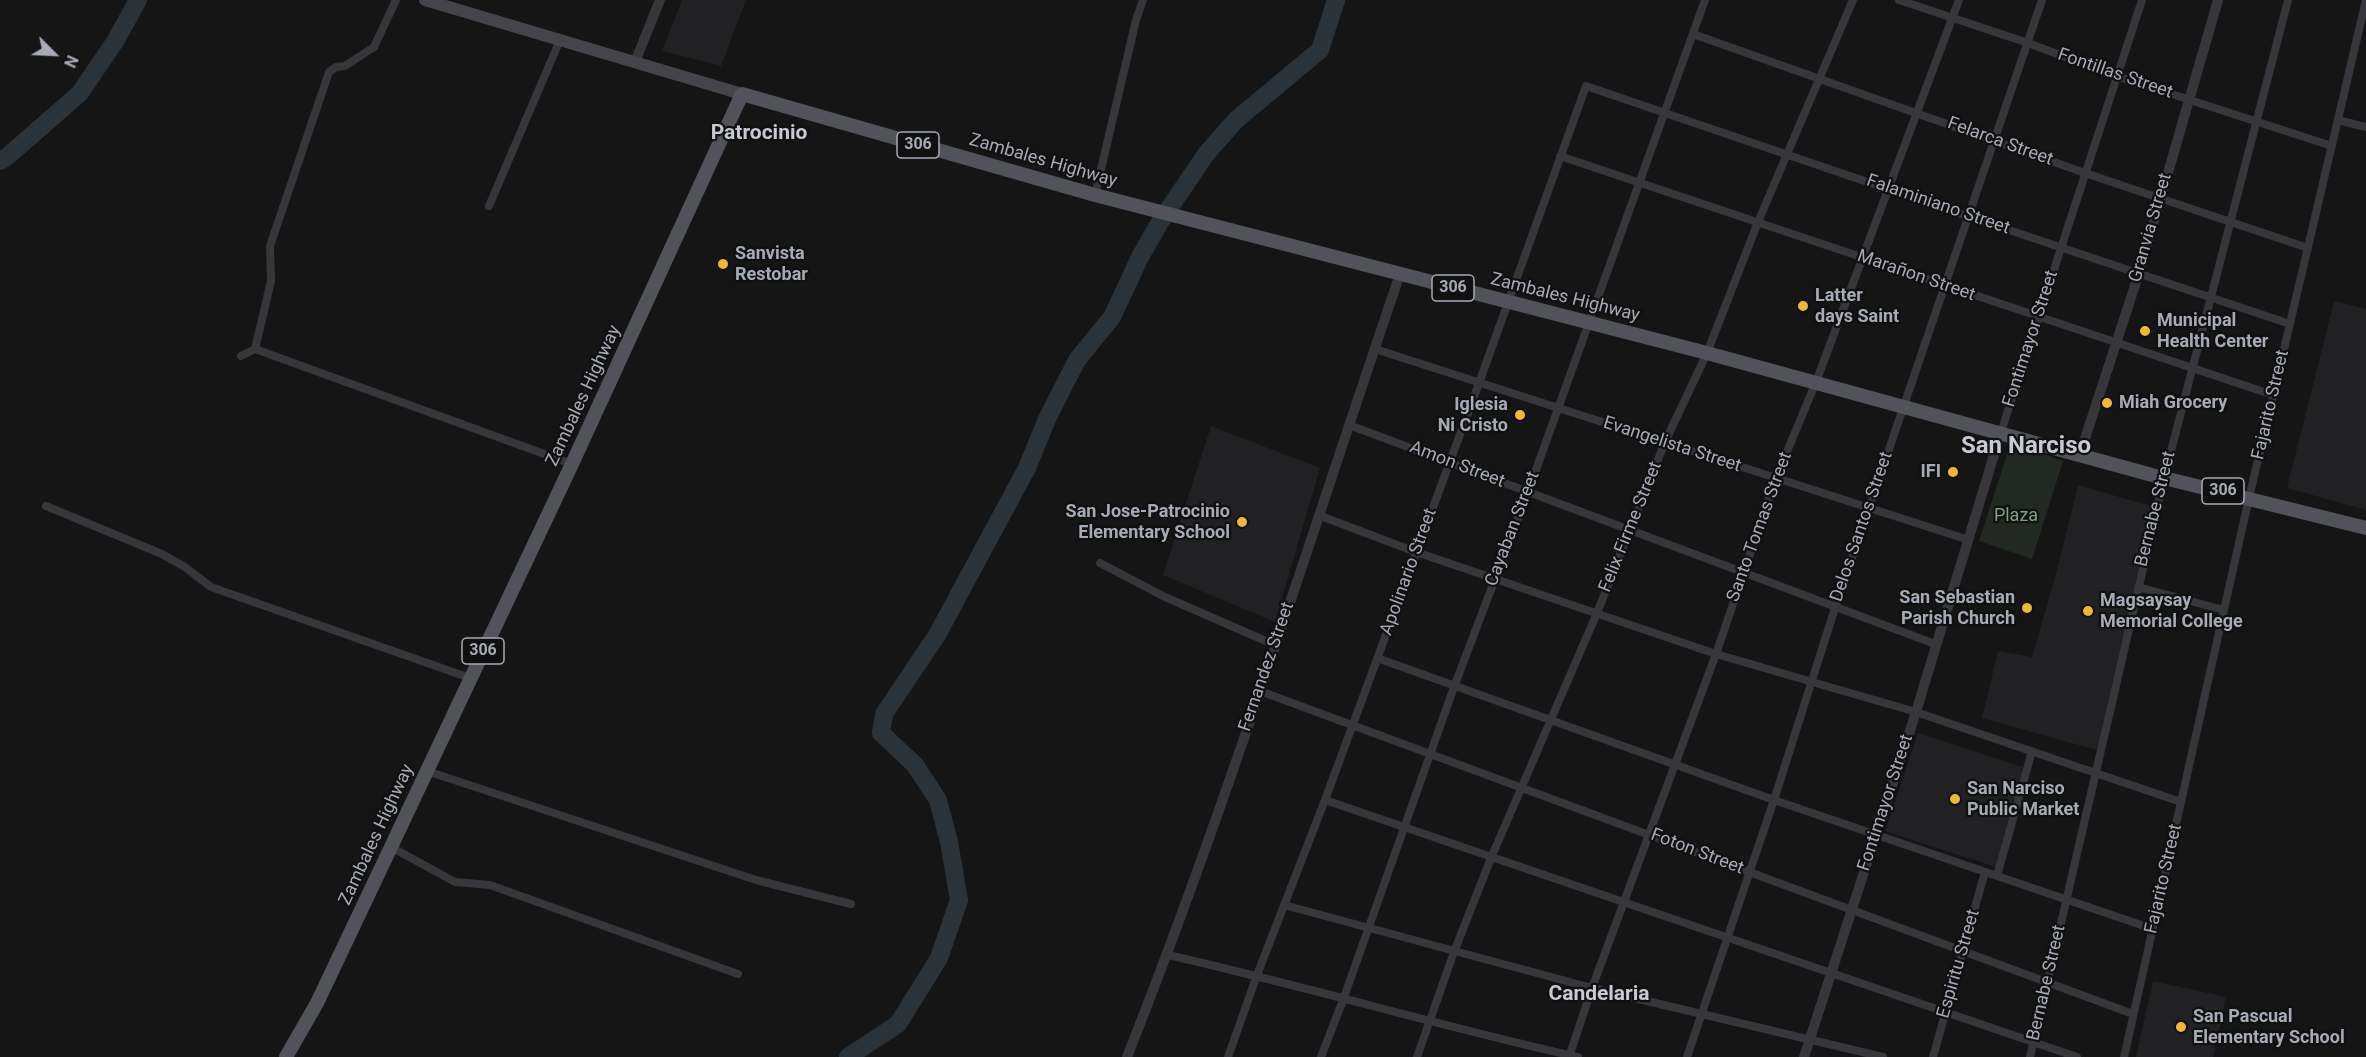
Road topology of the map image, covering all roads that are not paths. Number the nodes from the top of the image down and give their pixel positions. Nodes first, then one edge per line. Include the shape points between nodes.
1 (396, 0) edge
2 (425, 0) edge
3 (660, 0) edge
4 (1143, 0) edge
5 (1706, 0) edge
6 (1853, 0) edge
7 (1899, 0) edge
8 (1959, 0) edge
9 (2042, 0) edge
10 (2142, 0) edge
11 (2218, 0) edge
12 (2288, 0) edge
13 (2366, 0) edge
14 (1953, 18) junction
15 (1693, 34) junction
16 (560, 40) junction
17 (2028, 43) junction
18 (635, 62) junction
19 (2116, 76) junction
20 (1820, 78) junction
21 (1586, 86) joint
22 (742, 94) junction
23 (2188, 99) junction
24 (1665, 112) junction
25 (1918, 112) junction
26 (2338, 120) junction
27 (2256, 121) junction
28 (2366, 126) edge
29 (1993, 140) junction
30 (2332, 146) junction
31 (1787, 154) junction
32 (1560, 156) junction
33 (2085, 173) junction
34 (1640, 183) junction
35 (1889, 188) junction
36 (1095, 195) junction
37 (2160, 196) junction
38 (489, 206) dead end
39 (1966, 216) junction
40 (2229, 220) junction
41 (1758, 222) junction
42 (2061, 247) junction
43 (2308, 248) junction
44 (1863, 258) junction
45 (2139, 273) junction
46 (1400, 274) junction
47 (1944, 286) junction
48 (2211, 297) junction
49 (1509, 302) junction
50 (2038, 317) junction
51 (1590, 322) junction
52 (2290, 324) junction
53 (2117, 343) junction
54 (255, 349) junction
55 (1374, 349) junction
56 (1707, 352) junction
57 (241, 356) dead end
58 (2192, 368) junction
59 (1816, 382) junction
60 (1479, 383) junction
61 (2273, 395) junction
62 (1903, 406) junction
63 (1558, 409) junction
64 (1349, 425) junction
65 (2001, 432) junction
66 (1665, 442) junction
67 (2080, 454) junction
68 (1450, 463) junction
69 (572, 464) junction
70 (1776, 478) junction
71 (2164, 478) junction
72 (1528, 492) junction
73 (2250, 498) junction
74 (46, 506) dead end
75 (1868, 508) junction
76 (1318, 515) junction
77 (2366, 528) edge
78 (1630, 530) junction
79 (1969, 540) junction
80 (1416, 552) junction
81 (1100, 563) dead end
82 (1744, 573) junction
83 (1494, 579) junction
84 (2138, 587) junction
85 (1834, 608) junction
86 (2224, 610) junction
87 (1597, 613) junction
88 (1935, 644) junction
89 (1275, 645) junction
90 (1716, 654) junction
91 (1377, 658) junction
92 (471, 678) junction
93 (1810, 682) junction
94 (1454, 687) junction
95 (1260, 691) junction
96 (1916, 712) junction
97 (1551, 721) junction
98 (1352, 725) junction
99 (2032, 751) junction
100 (1430, 754) junction
101 (1675, 764) junction
102 (427, 771) junction
103 (2095, 773) junction
104 (1522, 787) junction
105 (1325, 800) junction
106 (1774, 800) junction
107 (2181, 802) junction
108 (1403, 827) junction
109 (1649, 834) junction
110 (1876, 835) junction
111 (391, 847) junction
112 (1491, 858) junction
113 (1750, 872) junction
114 (1984, 872) junction
115 (1997, 876) junction
116 (2066, 899) junction
117 (1625, 902) junction
118 (851, 904) dead end
119 (1284, 905) junction
120 (1852, 910) junction
121 (1368, 929) junction
122 (2153, 929) junction
123 (1728, 938) junction
124 (1962, 951) junction
125 (1454, 952) junction
126 (1168, 956) junction
127 (1831, 973) junction
128 (738, 974) dead end
129 (1257, 975) junction
130 (2047, 982) junction
131 (1592, 988) junction
132 (1343, 1000) junction
133 (1946, 1012) junction
134 (1702, 1013) junction
135 (2133, 1014) junction
136 (1429, 1022) junction
137 (1809, 1041) junction
138 (2034, 1042) junction
139 (1572, 1056) edge
140 (286, 1057) edge
141 (1129, 1057) edge
142 (1228, 1057) edge
143 (1321, 1057) edge
144 (1418, 1057) edge
145 (1688, 1057) edge
146 (1804, 1057) edge
147 (1883, 1057) edge
148 (1933, 1057) edge
149 (2030, 1057) edge
150 (2077, 1057) edge
151 (2124, 1057) edge

1 - 54 street via 374,47 329,72 270,246 271,281
2 - 16 main road
3 - 18 street
4 - 36 street
5 - 15 street, Cayaban Street
6 - 20 street, Felix Firme Street
7 - 14 street, Fontillas Street
8 - 14 street, Santo Tomas Street
9 - 17 street, Delos Santos Street
10 - 19 street, Fontimayor Street
11 - 23 street, Granvia Street
12 - 27 street, Bernabe Street
13 - 26 street, Fajarito Street
14 - 17 street, Fontillas Street
14 - 25 street, Santo Tomas Street
15 - 20 street, Felarca Street
15 - 24 street, Cayaban Street
16 - 18 main road
16 - 38 street
17 - 19 street, Fontillas Street
17 - 29 street, Delos Santos Street
18 - 22 main road
19 - 23 street, Fontillas Street
19 - 33 street, Fontimayor Street
20 - 25 street, Felarca Street
20 - 31 street, Felix Firme Street
21 - 24 street, Falaminiano Street
21 - 32 street, Apolinario Street
22 - 36 main road, Zambales Highway / 306
22 - 69 main road, Zambales Highway / 306
23 - 27 street, Fontillas Street
23 - 37 street, Granvia Street
24 - 31 street, Falaminiano Street
24 - 34 street, Cayaban Street
25 - 29 street, Felarca Street
25 - 35 street, Santo Tomas Street
26 - 28 street
26 - 30 street, Fajarito Street
27 - 30 street, Fontillas Street
27 - 40 street, Bernabe Street
29 - 33 street, Felarca Street
29 - 39 street, Delos Santos Street
30 - 43 street, Fajarito Street
31 - 35 street, Falaminiano Street
31 - 41 street, Felix Firme Street
32 - 34 street, Marañon Street
32 - 49 street, Apolinario Street
33 - 37 street, Felarca Street
33 - 42 street, Fontimayor Street
34 - 41 street, Marañon Street
34 - 51 street, Cayaban Street
35 - 39 street, Falaminiano Street
35 - 44 street, Santo Tomas Street
36 - 46 main road, Zambales Highway / 306
37 - 40 street, Felarca Street
37 - 45 street, Granvia Street
39 - 42 street, Falaminiano Street
39 - 47 street, Delos Santos Street
40 - 43 street, Felarca Street
40 - 48 street, Bernabe Street
41 - 44 street, Marañon Street
41 - 56 street, Felix Firme Street
42 - 45 street, Falaminiano Street
42 - 50 street, Fontimayor Street
43 - 52 street, Fajarito Street
44 - 47 street, Marañon Street
44 - 59 street, Santo Tomas Street
45 - 48 street, Falaminiano Street
45 - 53 street, Granvia Street
46 - 49 main road, Zambales Highway / 306
46 - 55 street, Fernandez Street
47 - 50 street, Marañon Street
47 - 62 street, Delos Santos Street
48 - 52 street, Falaminiano Street
48 - 58 street, Bernabe Street
49 - 51 main road, Zambales Highway / 306
49 - 60 street, Apolinario Street
50 - 53 street, Marañon Street
50 - 65 street, Fontimayor Street
51 - 56 main road, Zambales Highway / 306
51 - 63 street, Cayaban Street
52 - 61 street, Fajarito Street
53 - 58 street, Marañon Street
53 - 67 street, Granvia Street
54 - 57 street
54 - 69 street
55 - 60 street, Evangelista Street
55 - 64 street, Fernandez Street
56 - 59 main road, Zambales Highway / 306
56 - 66 street, Felix Firme Street
58 - 61 street, Marañon Street
58 - 71 street, Bernabe Street
59 - 62 main road, Zambales Highway / 306
59 - 70 street, Santo Tomas Street
60 - 63 street, Evangelista Street
60 - 68 street, Apolinario Street
61 - 73 street, Fajarito Street
62 - 65 main road, Zambales Highway / 306
62 - 75 street, Delos Santos Street
63 - 66 street, Evangelista Street
63 - 72 street, Cayaban Street
64 - 68 street, Amon Street
64 - 76 street, Fernandez Street
65 - 67 main road, Zambales Highway / 306
65 - 79 street, Fontimayor Street
66 - 70 street, Evangelista Street
66 - 78 street, Felix Firme Street
67 - 71 main road, Zambales Highway / 306
68 - 72 street, Amon Street
68 - 80 street, Apolinario Street
69 - 92 main road, Zambales Highway / 306
70 - 75 street, Evangelista Street
70 - 82 street, Santo Tomas Street
71 - 73 main road, Zambales Highway / 306
71 - 84 street, Bernabe Street
72 - 78 street, Amon Street
72 - 83 street, Cayaban Street
73 - 77 main road, Zambales Highway / 306
73 - 86 street, Fajarito Street
74 - 92 street via 162,554 203,582 229,594
75 - 79 street, Evangelista Street
75 - 85 street, Delos Santos Street
76 - 80 street
76 - 89 street, Fernandez Street
78 - 82 street, Amon Street
78 - 87 street, Felix Firme Street
79 - 88 street, Fontimayor Street
80 - 83 street
80 - 91 street, Apolinario Street
81 - 89 street via 1165,597
82 - 85 street, Amon Street
82 - 90 street, Santo Tomas Street
83 - 87 street
83 - 94 street, Cayaban Street
84 - 86 street
84 - 103 street, Bernabe Street
85 - 88 street, Amon Street
85 - 93 street, Delos Santos Street
86 - 107 street, Fajarito Street
87 - 90 street
87 - 97 street, Felix Firme Street
88 - 96 street, Fontimayor Street
89 - 95 street, Fernandez Street
90 - 93 street
90 - 101 street, Santo Tomas Street
91 - 94 street
91 - 98 street, Apolinario Street
92 - 102 main road, Zambales Highway / 306
93 - 96 street
93 - 106 street, Delos Santos Street
94 - 97 street
94 - 100 street, Cayaban Street
95 - 98 street, Foton Street
95 - 126 street, Fernandez Street
96 - 99 street
96 - 110 street, Fontimayor Street
97 - 101 street
97 - 104 street, Felix Firme Street
98 - 100 street, Foton Street
98 - 105 street, Apolinario Street
99 - 103 street
99 - 115 street
100 - 104 street, Foton Street
100 - 108 street, Cayaban Street
101 - 106 street
101 - 109 street, Santo Tomas Street
102 - 111 main road, Zambales Highway / 306
102 - 118 street via 756,880
103 - 107 street
103 - 116 street, Bernabe Street
104 - 109 street, Foton Street
104 - 112 street, Felix Firme Street
105 - 108 street
105 - 119 street, Apolinario Street
106 - 110 street
106 - 113 street, Delos Santos Street
107 - 122 street, Fajarito Street
108 - 112 street
108 - 121 street, Cayaban Street
109 - 113 street, Foton Street
109 - 117 street, Santo Tomas Street
110 - 114 street
110 - 120 street, Fontimayor Street
111 - 128 street via 455,882 490,885
111 - 140 main road, Zambales Highway / 306 via 317,1003
112 - 117 street
112 - 125 street, Felix Firme Street
113 - 120 street, Foton Street
113 - 123 street, Delos Santos Street
114 - 115 street
114 - 124 street, Espiritu Street
115 - 116 street
116 - 122 street
116 - 130 street, Bernabe Street
117 - 123 street
117 - 131 street, Santo Tomas Street
119 - 121 street
119 - 129 street, Apolinario Street
120 - 124 street, Foton Street
120 - 127 street, Fontimayor Street
121 - 125 street
121 - 132 street, Cayaban Street
122 - 135 street, Fajarito Street
123 - 127 street
123 - 134 street, Delos Santos Street
124 - 130 street, Foton Street
124 - 133 street, Espiritu Street
125 - 131 street
125 - 136 street, Felix Firme Street
126 - 129 street
126 - 141 street, Fernandez Street
127 - 133 street
127 - 137 street, Fontimayor Street
129 - 132 street
129 - 142 street, Apolinario Street
130 - 135 street, Foton Street
130 - 138 street, Bernabe Street
131 - 134 street
131 - 139 street, Santo Tomas Street
132 - 136 street
132 - 143 street, Cayaban Street
133 - 138 street
133 - 148 street, Espiritu Street
134 - 137 street
134 - 145 street, Delos Santos Street
135 - 151 street, Fajarito Street
136 - 139 street
136 - 144 street, Felix Firme Street
137 - 146 street, Fontimayor Street
137 - 147 street
138 - 149 street, Bernabe Street
138 - 150 street

